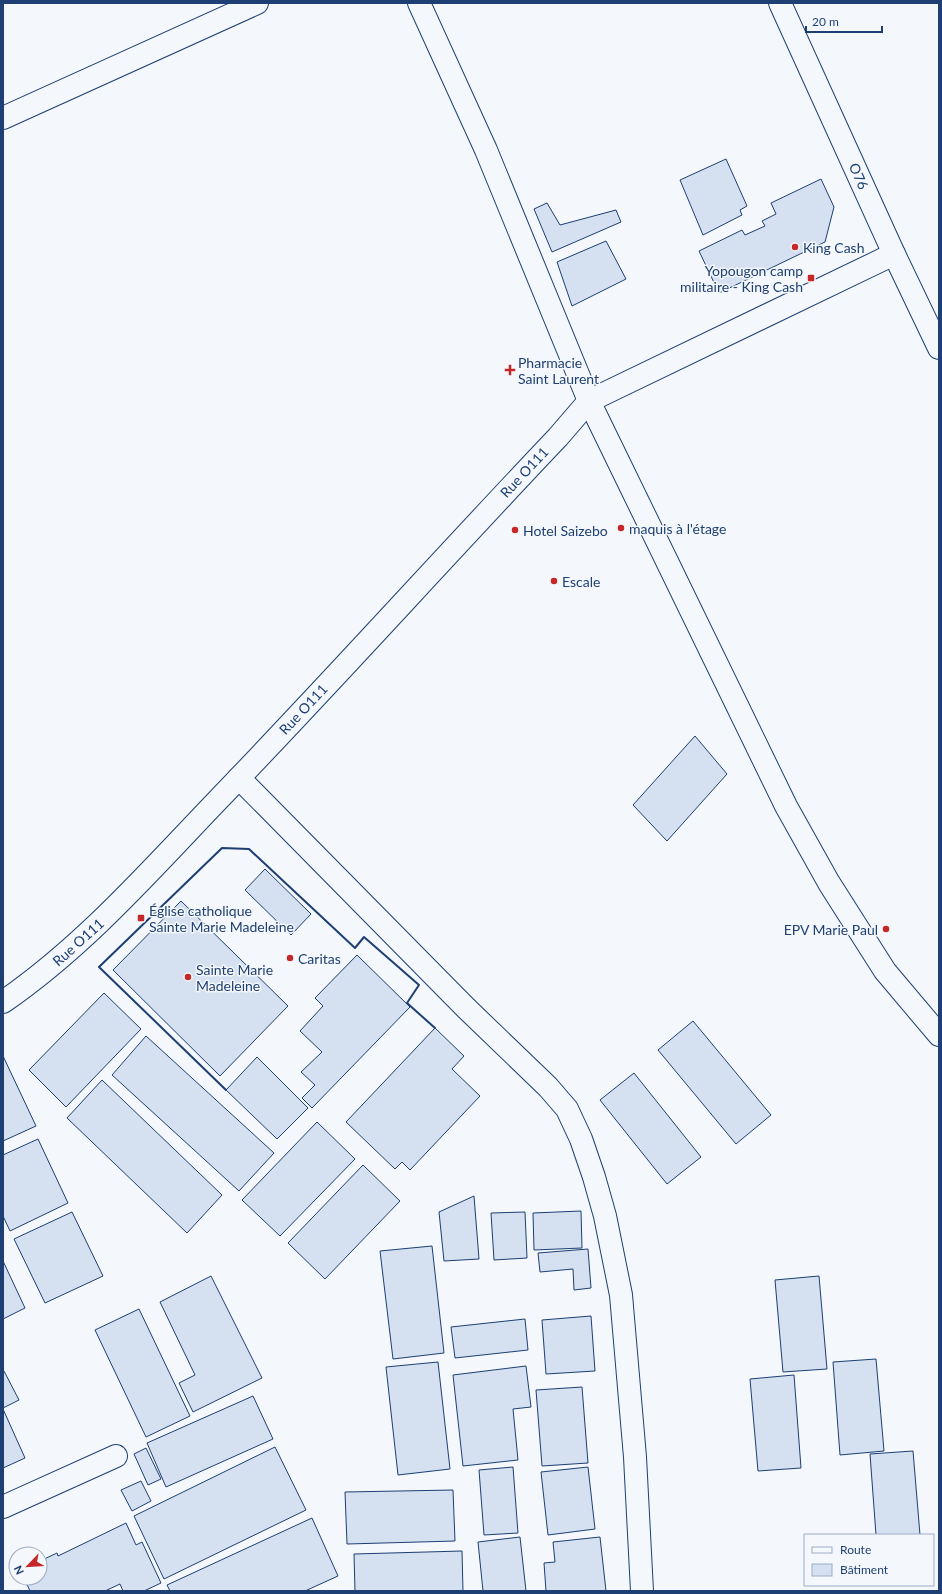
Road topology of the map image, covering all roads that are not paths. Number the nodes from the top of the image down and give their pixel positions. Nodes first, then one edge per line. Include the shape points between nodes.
1 (257, 3) edge
2 (419, 3) edge
3 (780, 3) edge
4 (3, 118) edge
5 (894, 254) junction
6 (939, 348) edge
7 (589, 401) junction
8 (239, 778) junction
9 (3, 1002) edge
10 (939, 1036) edge
11 (116, 1456) dead end
12 (3, 1507) edge
13 (642, 1591) edge

1 - 4 street
2 - 7 street via 486,150
3 - 5 street, O76
5 - 6 street, O76
5 - 7 street
7 - 8 street, Rue O111
7 - 10 street via 786,806 885,971
8 - 9 street, Rue O111 via 104,919 60,959
8 - 13 street via 568,1109 594,1177 605,1216 621,1295 635,1457
11 - 12 street

